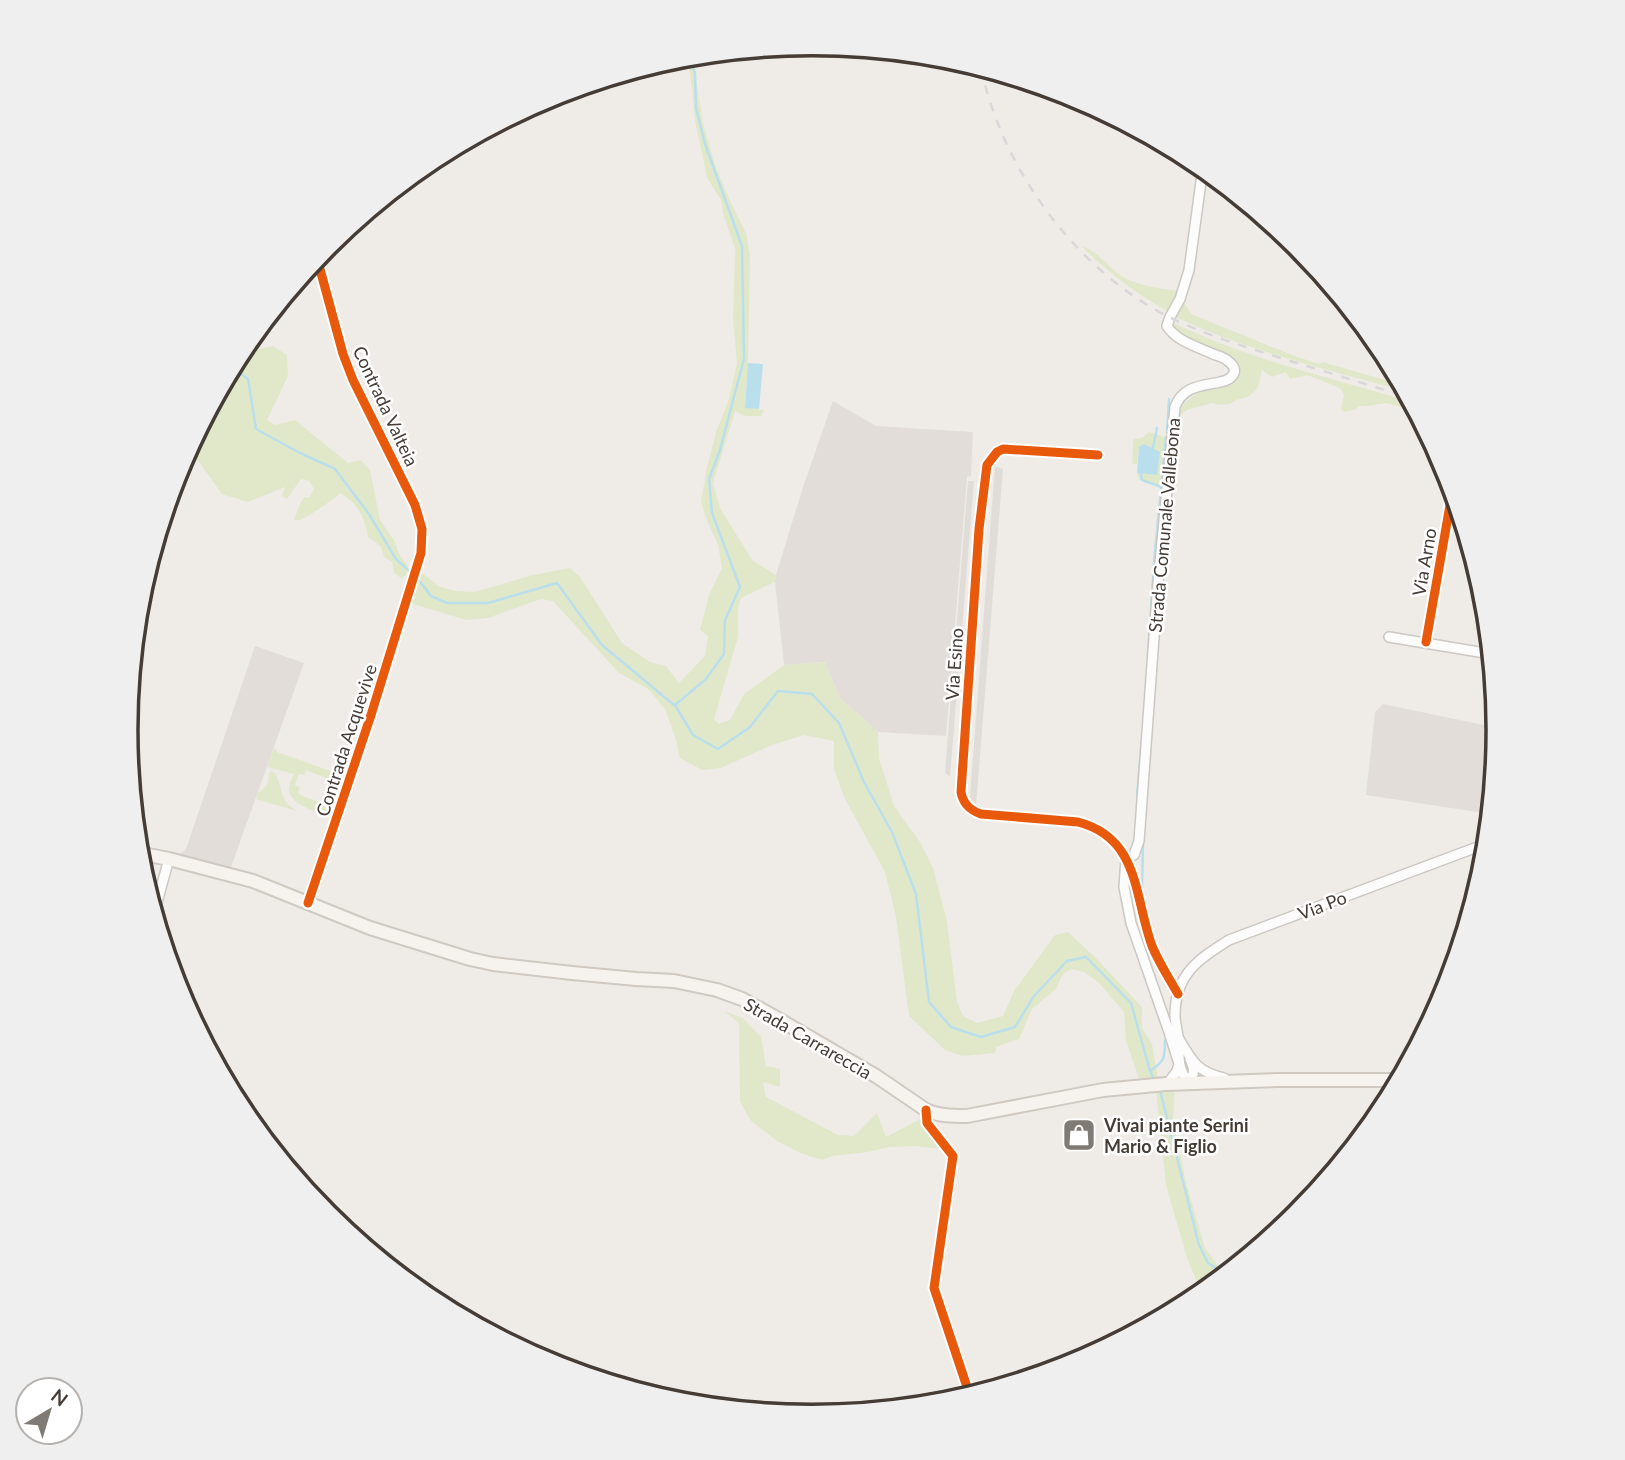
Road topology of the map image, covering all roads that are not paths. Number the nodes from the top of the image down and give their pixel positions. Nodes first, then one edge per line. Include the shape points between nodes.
1 (1201, 180) edge
2 (320, 270) edge
3 (1098, 455) dead end
4 (1449, 509) edge
5 (411, 586) joint
6 (1389, 637) dead end
7 (1426, 642) junction
8 (1482, 652) edge
9 (1476, 847) edge
10 (150, 855) edge
11 (169, 859) junction
12 (1126, 859) junction
13 (159, 895) edge
14 (309, 903) junction
15 (1159, 961) junction
16 (1187, 973) junction
17 (1178, 994) junction
18 (1156, 996) junction
19 (1178, 1038) junction
20 (1190, 1059) junction
21 (1179, 1064) junction
22 (1388, 1080) edge
23 (1236, 1081) junction
24 (1188, 1082) junction
25 (1167, 1084) junction
26 (926, 1110) junction
27 (967, 1386) edge

1 - 12 street, Strada Comunale Vallebona via 1189,270 1167,326 1182,340 1230,361 1234,375 1190,389 1175,407 1139,841 1134,855
2 - 5 street, Contrada Valteia via 343,355 415,505 422,529 422,553
3 - 12 street, Via Esino via 1003,449 987,465 961,792 964,803 981,814 1090,825 1108,835
4 - 7 street, Via Arno
5 - 14 street, Contrada Acquevive
6 - 7 street
7 - 8 street
9 - 16 street, Via Po via 1229,940
10 - 11 main road, Strada Carrareccia
11 - 13 street
11 - 14 main road, Strada Carrareccia via 253,881
12 - 15 street
12 - 18 street via 1124,887 1131,923
14 - 26 main road, Strada Carrareccia via 370,928 481,962 674,981 717,990 773,1016
15 - 16 street via 1173,972
15 - 17 street
16 - 17 street, Via Po
17 - 18 street via 1168,1000
17 - 19 street
18 - 21 street
19 - 20 street
19 - 21 street
20 - 23 street via 1206,1073
20 - 24 street via 1194,1075
21 - 24 street
21 - 25 street
22 - 23 main road, Strada Carrareccia
23 - 24 main road, Strada Carrareccia
24 - 25 main road, Strada Carrareccia
25 - 26 main road, Strada Carrareccia via 1076,1094 967,1116
26 - 27 street via 926,1123 953,1156 934,1288

